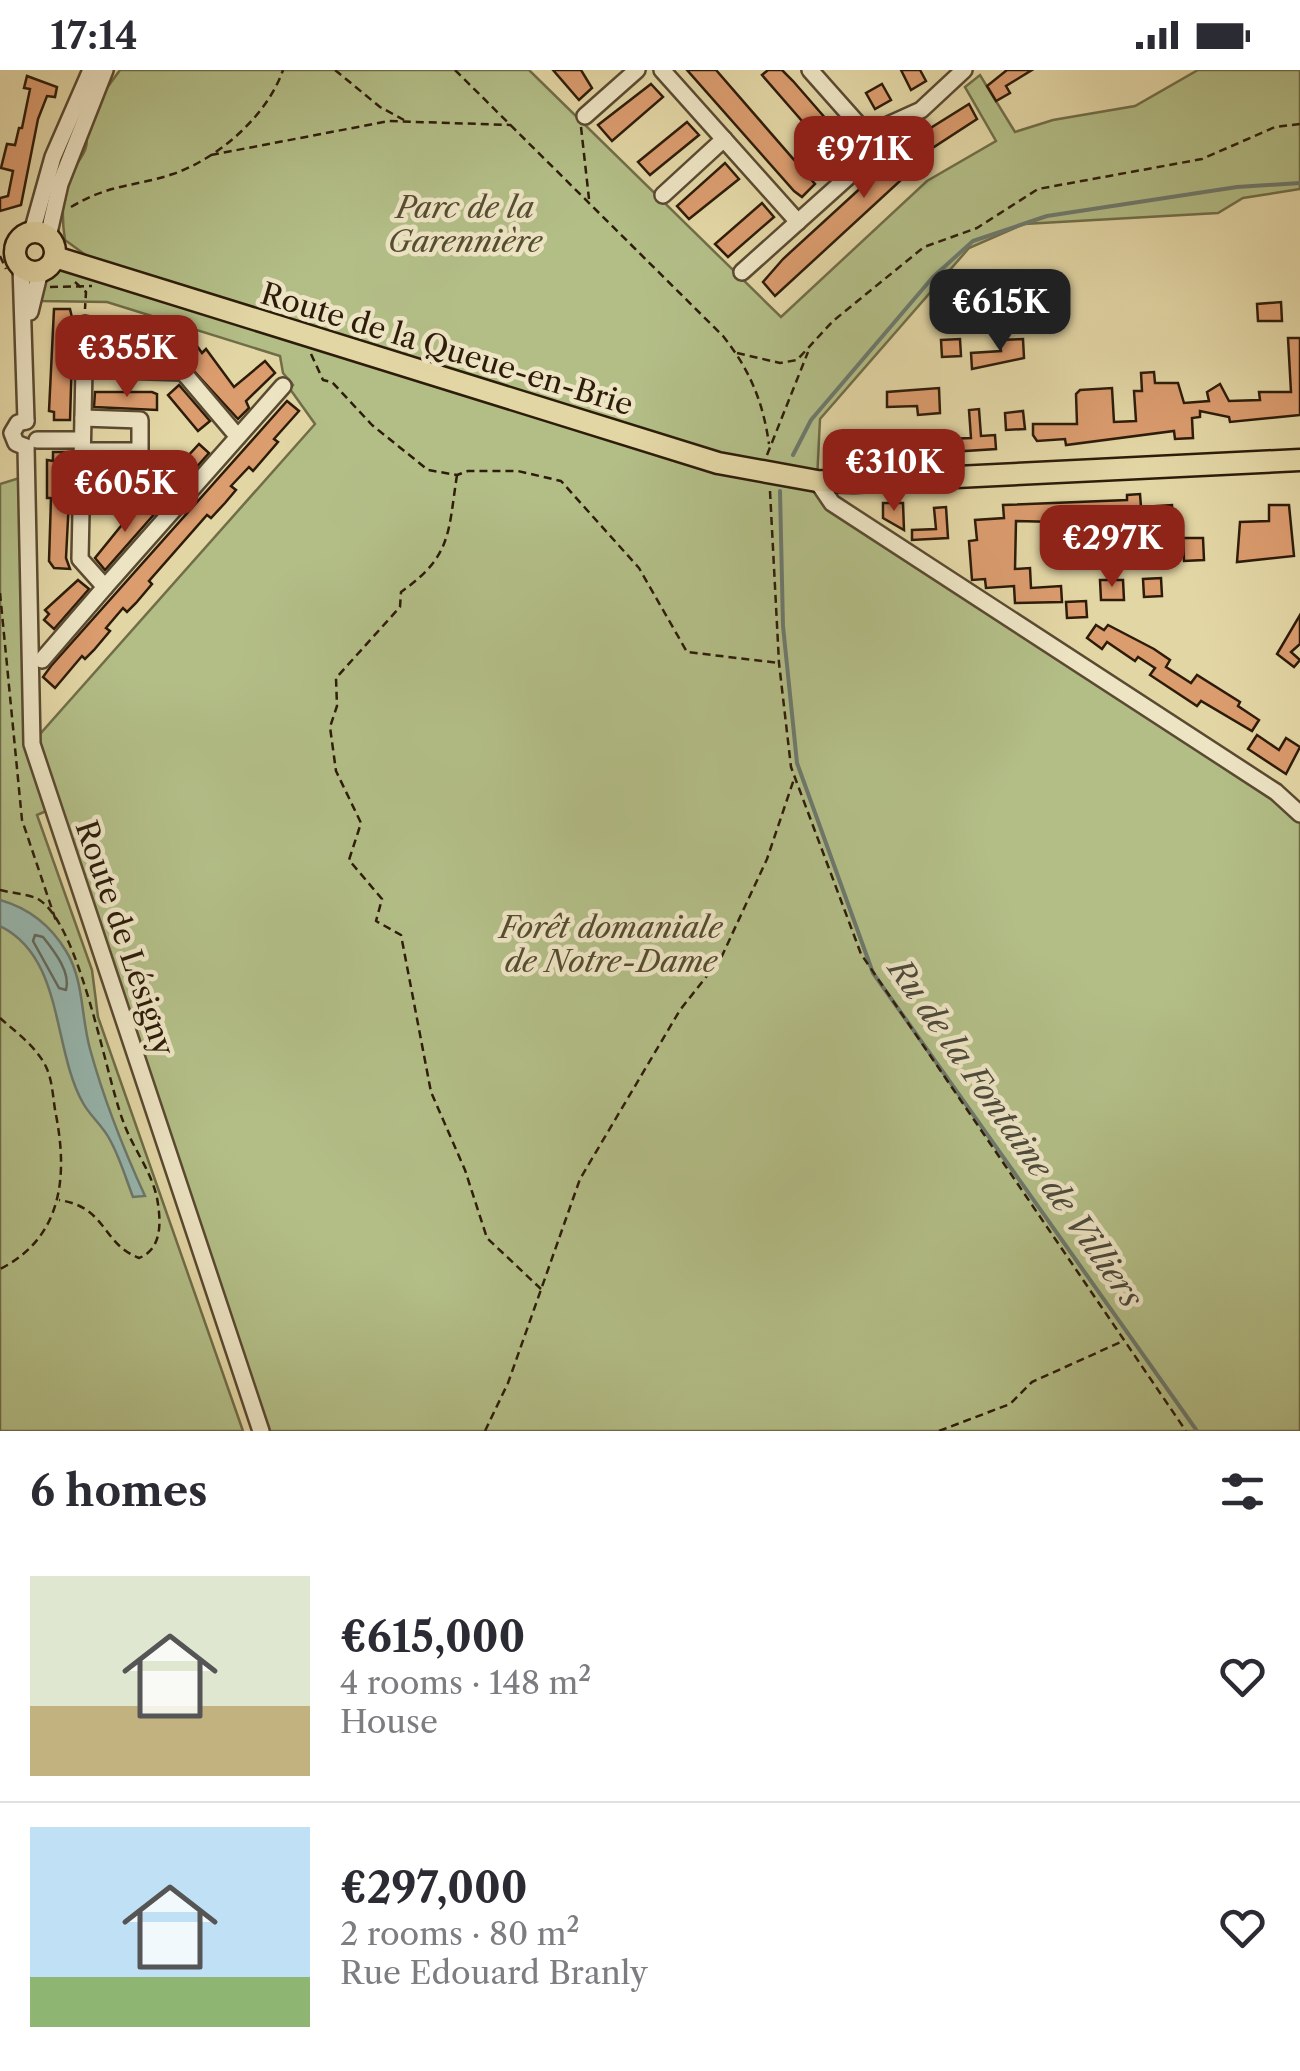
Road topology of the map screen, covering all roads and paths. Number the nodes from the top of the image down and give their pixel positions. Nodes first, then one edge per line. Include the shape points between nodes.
1 (283, 70) edge
2 (335, 70) edge
3 (456, 70) edge
4 (606, 70) edge
5 (637, 70) edge
6 (662, 70) edge
7 (810, 70) edge
8 (93, 72) edge
9 (957, 73) edge
10 (620, 84) junction
11 (585, 116) joint
12 (406, 121) junction
13 (1300, 124) edge
14 (514, 126) junction
15 (868, 134) junction
16 (724, 139) junction
17 (211, 156) junction
18 (662, 195) dead end
19 (589, 201) junction
20 (65, 211) dead end
21 (798, 222) junction
22 (30, 250) edge
23 (80, 265) junction
24 (742, 272) dead end
25 (85, 324) joint
26 (306, 350) dead end
27 (808, 350) junction
28 (737, 353) junction
29 (84, 369) junction
30 (283, 386) dead end
31 (19, 435) edge
32 (82, 435) junction
33 (238, 437) junction
34 (769, 444) junction
35 (1300, 460) edge
36 (456, 475) junction
37 (766, 478) junction
38 (817, 481) junction
39 (105, 588) junction
40 (0, 593) edge
41 (42, 660) dead end
42 (779, 663) junction
43 (794, 778) junction
44 (1300, 814) edge
45 (0, 890) edge
46 (56, 924) junction
47 (0, 1018) edge
48 (59, 1200) junction
49 (0, 1269) edge
50 (541, 1290) junction
51 (1123, 1342) junction
52 (261, 1431) edge
53 (486, 1431) edge
54 (939, 1431) edge
55 (1186, 1431) edge

1 - 17 path via 255,116
2 - 12 path
3 - 14 path
4 - 10 street
5 - 10 street
6 - 16 street
7 - 15 street
8 - 22 street, Route de Lésigny via 60,184
9 - 15 street via 921,110
10 - 11 street
11 - 19 path via 580,119
12 - 14 path
12 - 17 path
13 - 27 path via 1274,127 1202,159 1038,189 976,228 924,247 832,321
14 - 19 path
15 - 21 street via 868,159
16 - 18 street
16 - 21 street
17 - 20 path via 175,174 102,191
19 - 28 path
21 - 24 street
22 - 23 main road, Route de la Queue-en-Brie
22 - 31 street, Route de Lésigny
23 - 25 path via 74,282 86,292
23 - 37 main road, Route de la Queue-en-Brie
25 - 29 street
26 - 36 path via 323,380 387,438 428,470
27 - 28 path via 786,364
27 - 34 path
28 - 34 path via 764,407
29 - 32 street
29 - 33 street via 182,372
30 - 33 street
31 - 32 street
31 - 52 street, Route de Lésigny via 32,744
32 - 39 street via 80,559
33 - 39 street
34 - 37 path
35 - 38 main road, Route de la Queue-en-Brie
36 - 42 path via 518,471 561,481 639,568 686,652
36 - 50 path via 446,550 431,571 401,592 400,606 336,678 330,727 336,771 361,823 349,860 382,899 376,922 401,935 430,1092 487,1238
37 - 38 main road, Route de la Queue-en-Brie
37 - 42 path
38 - 44 street via 832,503 1276,792
39 - 41 street
40 - 46 path via 22,820
42 - 43 path
43 - 50 path via 767,858 721,958 680,1010 580,1179
43 - 51 path via 861,954
45 - 46 path via 39,900
46 - 48 path via 88,988 102,1059 152,1186 158,1242 139,1258 119,1247 91,1210
47 - 48 path via 48,1070 62,1149
48 - 49 path via 39,1239
50 - 53 path
51 - 54 path via 1032,1382 1010,1404
51 - 55 path

